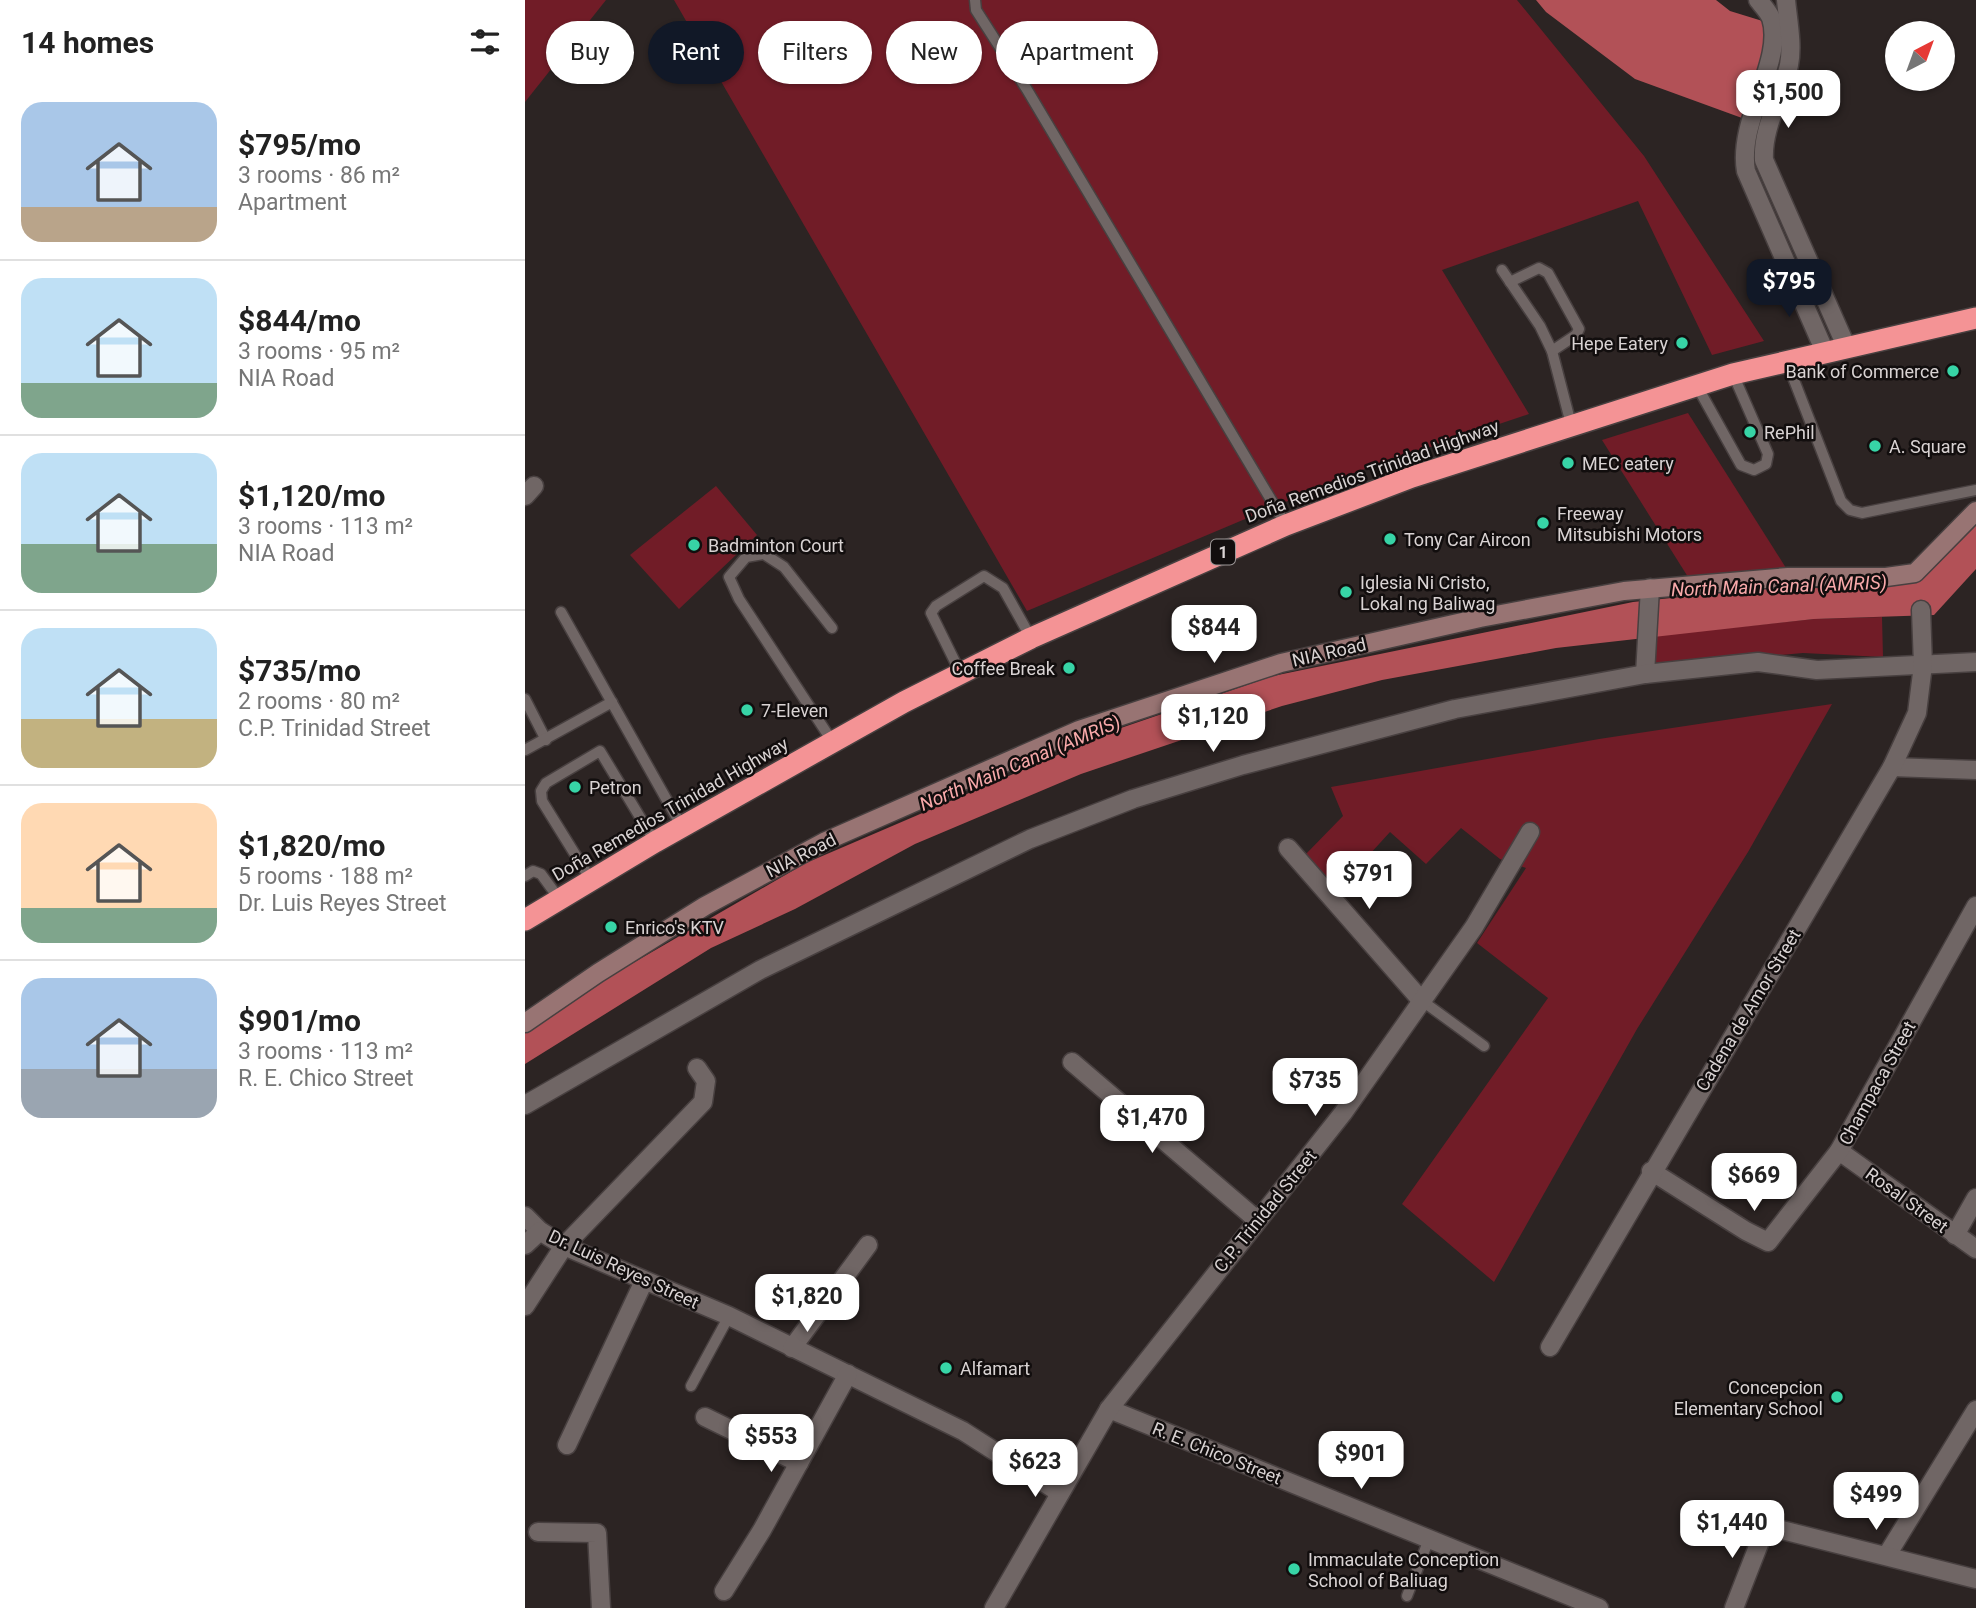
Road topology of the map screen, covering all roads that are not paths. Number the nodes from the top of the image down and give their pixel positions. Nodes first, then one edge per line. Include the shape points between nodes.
1 (975, 0) edge
2 (1758, 0) edge
3 (1786, 0) edge
4 (1502, 270) dead end
5 (1510, 282) junction
6 (1976, 318) edge
7 (1846, 346) junction
8 (1552, 351) junction
9 (1825, 352) junction
10 (1787, 361) junction
11 (1733, 374) junction
12 (1697, 386) junction
13 (1571, 424) junction
14 (1976, 490) edge
15 (1976, 511) edge
16 (1286, 525) junction
17 (1650, 595) junction
18 (1921, 610) dead end
19 (561, 612) dead end
20 (832, 628) dead end
21 (1031, 638) junction
22 (1976, 662) edge
23 (1923, 665) junction
24 (961, 674) junction
25 (1645, 674) junction
26 (525, 699) edge
27 (612, 702) junction
28 (546, 740) junction
29 (832, 741) junction
30 (525, 750) edge
31 (1892, 767) junction
32 (1976, 770) edge
33 (682, 827) junction
34 (1530, 832) dead end
35 (655, 842) junction
36 (1288, 848) dead end
37 (525, 876) edge
38 (591, 880) junction
39 (560, 900) junction
40 (1976, 906) edge
41 (525, 920) edge
42 (1421, 1000) junction
43 (525, 1023) edge
44 (1484, 1046) dead end
45 (1072, 1062) dead end
46 (697, 1068) dead end
47 (525, 1105) edge
48 (1839, 1151) junction
49 (1651, 1171) junction
50 (1976, 1198) edge
51 (525, 1216) edge
52 (1257, 1220) junction
53 (540, 1231) junction
54 (1955, 1235) junction
55 (525, 1245) edge
56 (868, 1245) dead end
57 (564, 1246) junction
58 (1976, 1249) edge
59 (643, 1281) junction
60 (525, 1306) edge
61 (729, 1316) junction
62 (1551, 1347) dead end
63 (792, 1348) junction
64 (848, 1374) junction
65 (691, 1386) dead end
66 (1108, 1409) junction
67 (1976, 1409) edge
68 (705, 1417) dead end
69 (566, 1445) dead end
70 (799, 1463) junction
71 (1060, 1493) junction
72 (538, 1532) dead end
73 (1429, 1539) junction
74 (1887, 1555) junction
75 (1976, 1579) edge
76 (724, 1591) dead end
77 (1407, 1596) dead end
78 (601, 1608) edge
79 (994, 1608) edge
80 (1599, 1608) edge
81 (1734, 1608) edge

1 - 16 lane via 976,10
2 - 9 street via 1770,16 1774,40 1747,129 1746,171
3 - 7 street via 1790,58 1763,144 1764,160
4 - 5 lane
5 - 8 lane
5 - 8 lane via 1539,268 1548,272 1579,329
6 - 7 highway, Doña Remedios Trinidad Highway / 1
7 - 9 highway, Doña Remedios Trinidad Highway / 1
8 - 13 lane
9 - 10 highway, Doña Remedios Trinidad Highway / 1
10 - 11 highway, Doña Remedios Trinidad Highway / 1
10 - 14 lane via 1841,501 1850,510 1862,513
11 - 12 highway, Doña Remedios Trinidad Highway / 1
11 - 12 lane via 1768,454 1766,464 1754,470 1741,465
12 - 13 highway, Doña Remedios Trinidad Highway / 1
13 - 16 highway, Doña Remedios Trinidad Highway / 1
15 - 17 street, NIA Road via 1915,573 1789,577
16 - 21 highway, Doña Remedios Trinidad Highway / 1
17 - 25 street
17 - 43 street, NIA Road via 1479,618 1281,663 1079,730 826,841 705,906
18 - 23 street, Cadena de Amor Street
19 - 27 lane
20 - 29 lane via 784,567 764,554 746,557 729,577
21 - 24 highway, Doña Remedios Trinidad Highway / 1
21 - 24 lane via 1003,588 984,576 931,613
22 - 23 street
23 - 25 street via 1818,670 1758,662
23 - 31 street, Cadena de Amor Street via 1917,713
24 - 29 highway, Doña Remedios Trinidad Highway / 1
25 - 47 street via 1455,709 1132,799 1030,839 760,970
26 - 28 lane
27 - 28 lane
27 - 33 lane
28 - 30 lane
29 - 33 highway, Doña Remedios Trinidad Highway / 1
31 - 32 street
31 - 49 street, Cadena de Amor Street
33 - 35 highway, Doña Remedios Trinidad Highway / 1
34 - 42 street, C.P. Trinidad Street via 1474,927
35 - 38 highway, Doña Remedios Trinidad Highway / 1
35 - 38 lane via 600,751 546,783 542,801
36 - 42 street
37 - 39 lane via 533,871 541,874
38 - 39 highway, Doña Remedios Trinidad Highway / 1
39 - 41 highway, Doña Remedios Trinidad Highway / 1
40 - 48 street, Champaca Street
42 - 44 lane
42 - 52 street, C.P. Trinidad Street via 1343,1113
45 - 52 street
46 - 57 street via 706,1081 703,1102
48 - 49 street, Champaca Street via 1768,1242
48 - 54 street, Rosal Street
49 - 62 street, Cadena de Amor Street
50 - 54 street
51 - 53 street, Dr. Luis Reyes Street
52 - 66 street, C.P. Trinidad Street
53 - 55 street
53 - 57 street, Dr. Luis Reyes Street
54 - 58 street, Rosal Street
56 - 63 street
57 - 59 street, Dr. Luis Reyes Street
57 - 60 street
59 - 61 street, Dr. Luis Reyes Street
59 - 69 street
61 - 63 street, Dr. Luis Reyes Street
61 - 65 lane
63 - 64 street, Dr. Luis Reyes Street
64 - 70 street
64 - 71 street, Dr. Luis Reyes Street via 963,1431
66 - 71 street, C.P. Trinidad Street
66 - 73 street, R. E. Chico Street
67 - 74 street
68 - 70 street
70 - 76 street
71 - 79 street, C.P. Trinidad Street
72 - 78 street via 597,1533
73 - 77 lane
73 - 80 street, R. E. Chico Street
74 - 75 street
74 - 81 street via 1766,1526

